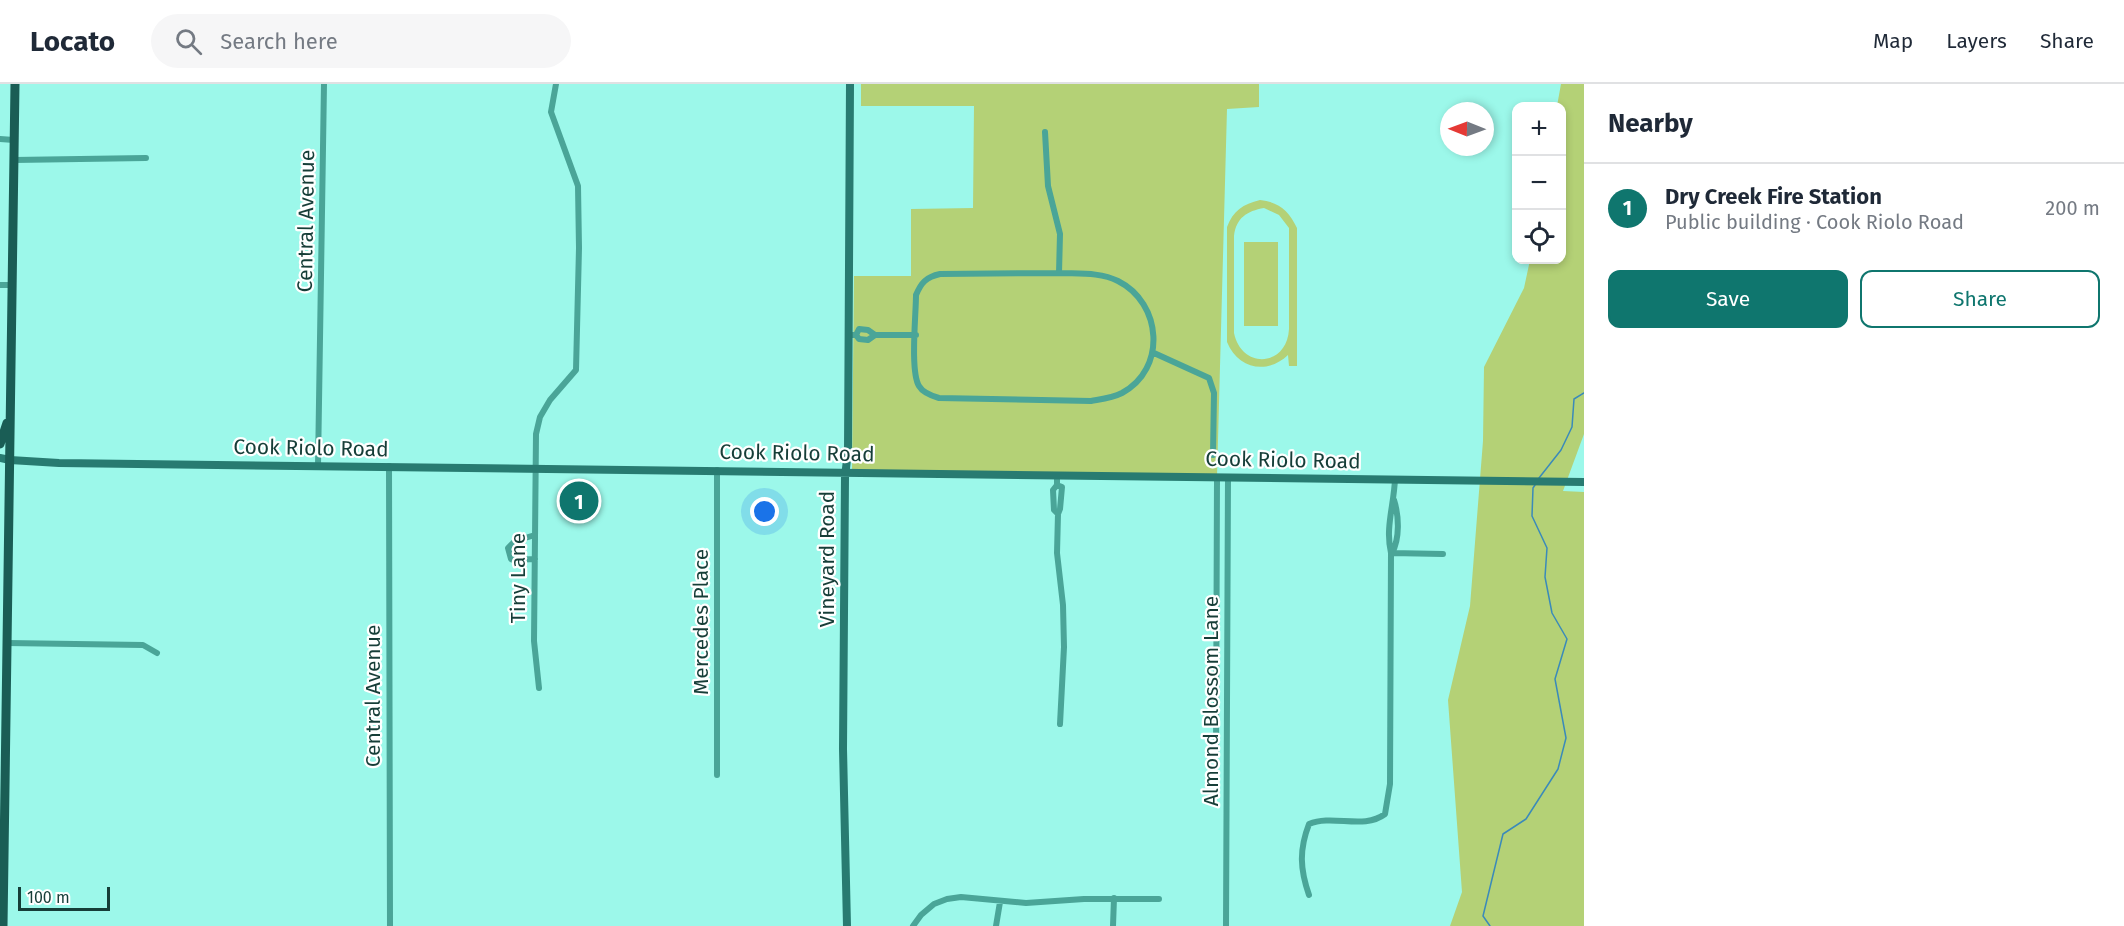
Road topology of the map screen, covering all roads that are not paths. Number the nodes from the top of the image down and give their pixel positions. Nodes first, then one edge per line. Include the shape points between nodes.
1 (15, 84) edge
2 (324, 84) edge
3 (556, 84) edge
4 (850, 84) edge
5 (1045, 132) dead end
6 (0, 139) edge
7 (14, 140) junction
8 (146, 158) dead end
9 (14, 159) junction
10 (1059, 273) junction
11 (0, 285) edge
12 (12, 285) junction
13 (852, 335) junction
14 (916, 335) junction
15 (1154, 353) junction
16 (11, 412) junction
17 (0, 444) edge
18 (1213, 455) dead end
19 (3, 460) edge
20 (318, 466) junction
21 (389, 466) junction
22 (535, 468) junction
23 (717, 470) junction
24 (846, 472) junction
25 (0, 473) edge
26 (1217, 477) junction
27 (1228, 477) junction
28 (1395, 479) junction
29 (1057, 480) junction
30 (1584, 482) edge
31 (9, 491) junction
32 (535, 535) junction
33 (1391, 553) junction
34 (1443, 554) dead end
35 (535, 559) junction
36 (7, 643) junction
37 (157, 653) dead end
38 (539, 688) dead end
39 (1060, 724) dead end
40 (1216, 753) dead end
41 (717, 775) dead end
42 (2, 819) edge
43 (1309, 895) dead end
44 (1114, 898) junction
45 (1159, 899) dead end
46 (1000, 902) junction
47 (3, 926) edge
48 (390, 926) edge
49 (847, 926) edge
50 (913, 926) edge
51 (996, 926) edge
52 (1113, 926) edge
53 (1226, 926) edge

1 - 7 main road
2 - 20 street, Central Avenue
3 - 22 street, Tiny Lane via 551,112 578,186 576,370 540,417
4 - 13 street, Vineyard Road
5 - 10 street via 1048,186 1060,234
6 - 7 street
7 - 9 main road
8 - 9 street
9 - 12 main road
10 - 14 street via 929,277 916,295
10 - 15 street via 1099,275 1118,281 1136,294 1148,310 1154,329
11 - 12 street
12 - 16 main road
13 - 14 street via 859,329 875,335
13 - 24 street, Vineyard Road
14 - 15 street via 915,373 919,386 939,398 1107,399 1138,380
15 - 18 street via 1209,378 1214,393
16 - 17 main road
16 - 19 main road
19 - 20 street, Cook Riolo Road
19 - 31 main road
20 - 21 street, Cook Riolo Road
21 - 22 street, Cook Riolo Road
21 - 48 street, Central Avenue
22 - 23 street, Cook Riolo Road
22 - 32 street, Tiny Lane
23 - 24 street, Cook Riolo Road
23 - 41 street, Mercedes Place
24 - 29 street, Cook Riolo Road
24 - 49 street, Vineyard Road via 843,749
25 - 31 main road
26 - 27 street, Cook Riolo Road
26 - 29 street, Cook Riolo Road
26 - 40 street
27 - 28 street, Cook Riolo Road
27 - 53 street, Almond Blossom Lane
28 - 30 street, Cook Riolo Road
28 - 33 street via 1397,534
29 - 39 street via 1053,489 1057,500 1054,510 1058,514 1064,647
31 - 36 main road
32 - 35 street, Tiny Lane
32 - 35 street via 508,548 513,560
33 - 34 street
33 - 43 street via 1390,784 1385,814 1377,820 1319,820 1309,824 1301,854 1301,874
35 - 38 street, Tiny Lane via 534,641
36 - 37 street via 143,645
36 - 42 main road
42 - 47 main road
44 - 45 street
44 - 46 street
44 - 52 street
46 - 50 street via 976,897 947,899 927,909
46 - 51 street

